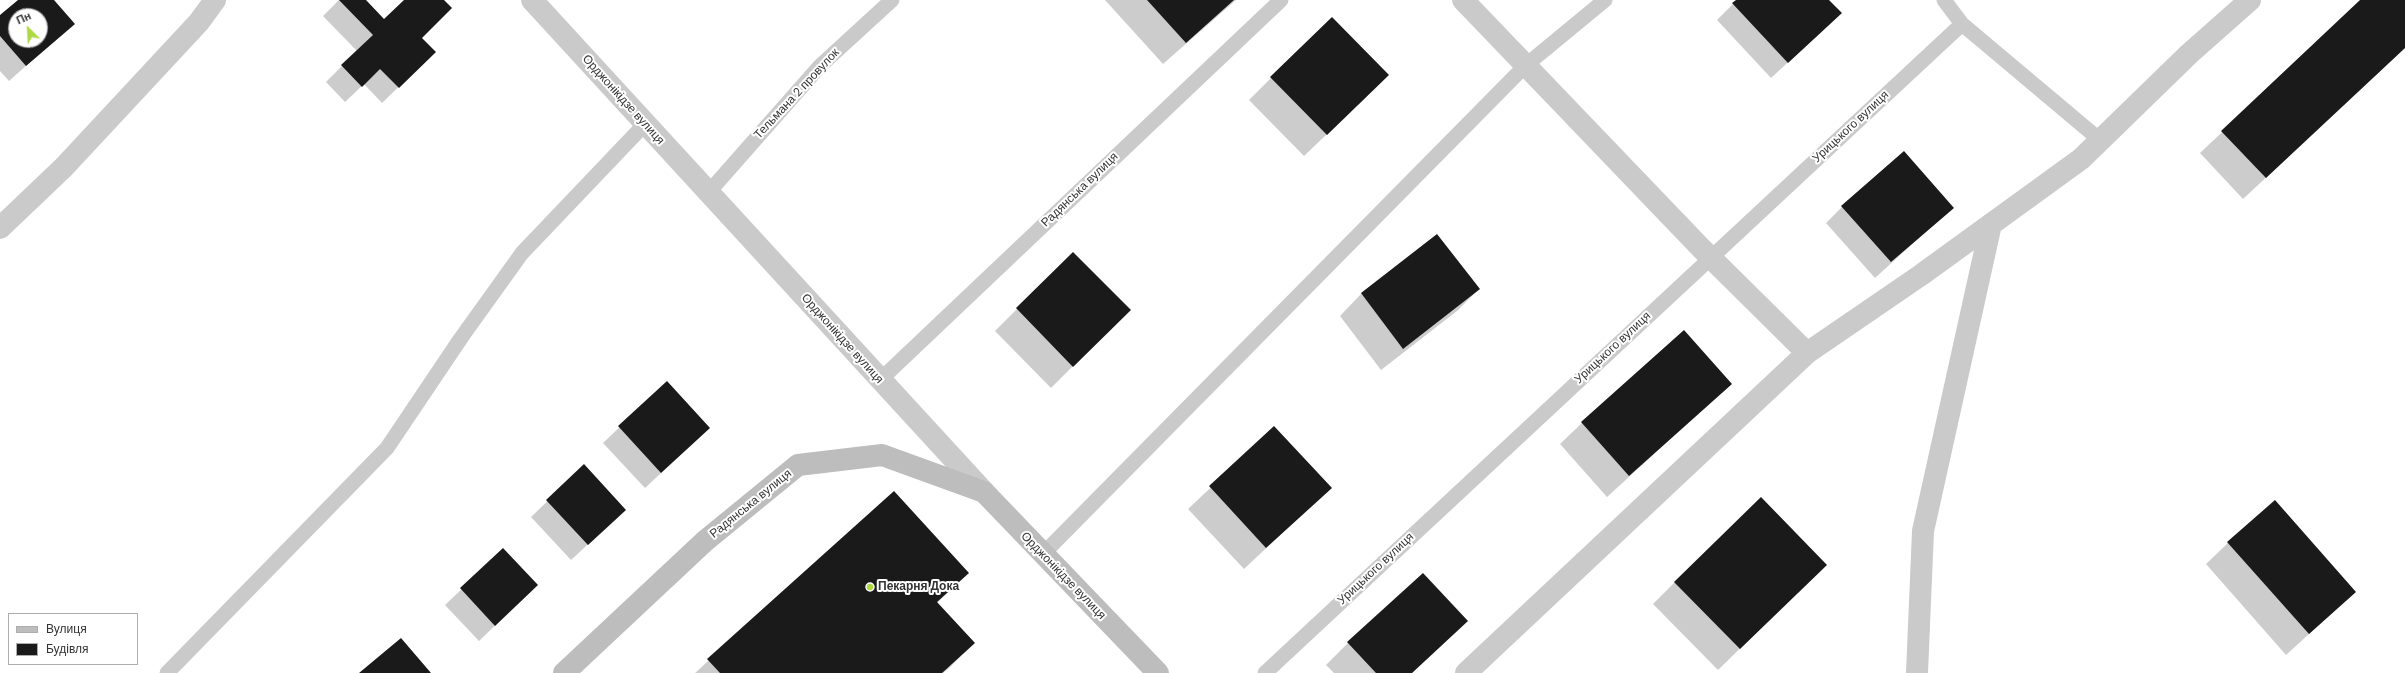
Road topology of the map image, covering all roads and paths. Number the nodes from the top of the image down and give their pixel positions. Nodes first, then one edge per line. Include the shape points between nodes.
1 (216, 0) edge
2 (532, 0) edge
3 (892, 0) edge
4 (1281, 0) edge
5 (1463, 0) edge
6 (1605, 0) edge
7 (1944, 0) edge
8 (2250, 0) edge
9 (1962, 24) junction
10 (1524, 66) junction
11 (645, 124) junction
12 (2100, 140) junction
13 (708, 193) junction
14 (1991, 224) junction
15 (0, 228) edge
16 (1711, 257) junction
17 (1807, 353) junction
18 (880, 381) junction
19 (984, 492) junction
20 (1042, 555) junction
21 (167, 673) edge
22 (564, 673) edge
23 (1158, 673) edge
24 (1265, 673) edge
25 (1466, 673) edge
26 (1917, 673) edge

1 - 15 street via 199,22 64,167
2 - 11 street, Орджонікідзе вулиця
3 - 13 lane, Тельмана 2 провулок via 820,66
4 - 18 lane, Радянська вулиця
5 - 10 street
6 - 10 lane
7 - 9 lane
8 - 12 street via 2189,54
9 - 12 lane
9 - 16 lane, Урицького вулиця
10 - 16 street
10 - 20 lane
11 - 13 street, Орджонікідзе вулиця
11 - 21 lane via 522,253 387,448
12 - 14 street via 2081,159
13 - 18 street, Орджонікідзе вулиця
14 - 17 street
14 - 26 street via 1923,530
16 - 17 street
16 - 24 lane, Урицького вулиця
17 - 25 street
18 - 19 street, Орджонікідзе вулиця
19 - 20 street, Орджонікідзе вулиця
19 - 22 street, Радянська вулиця via 882,455 798,466 705,541
20 - 23 street, Орджонікідзе вулиця

